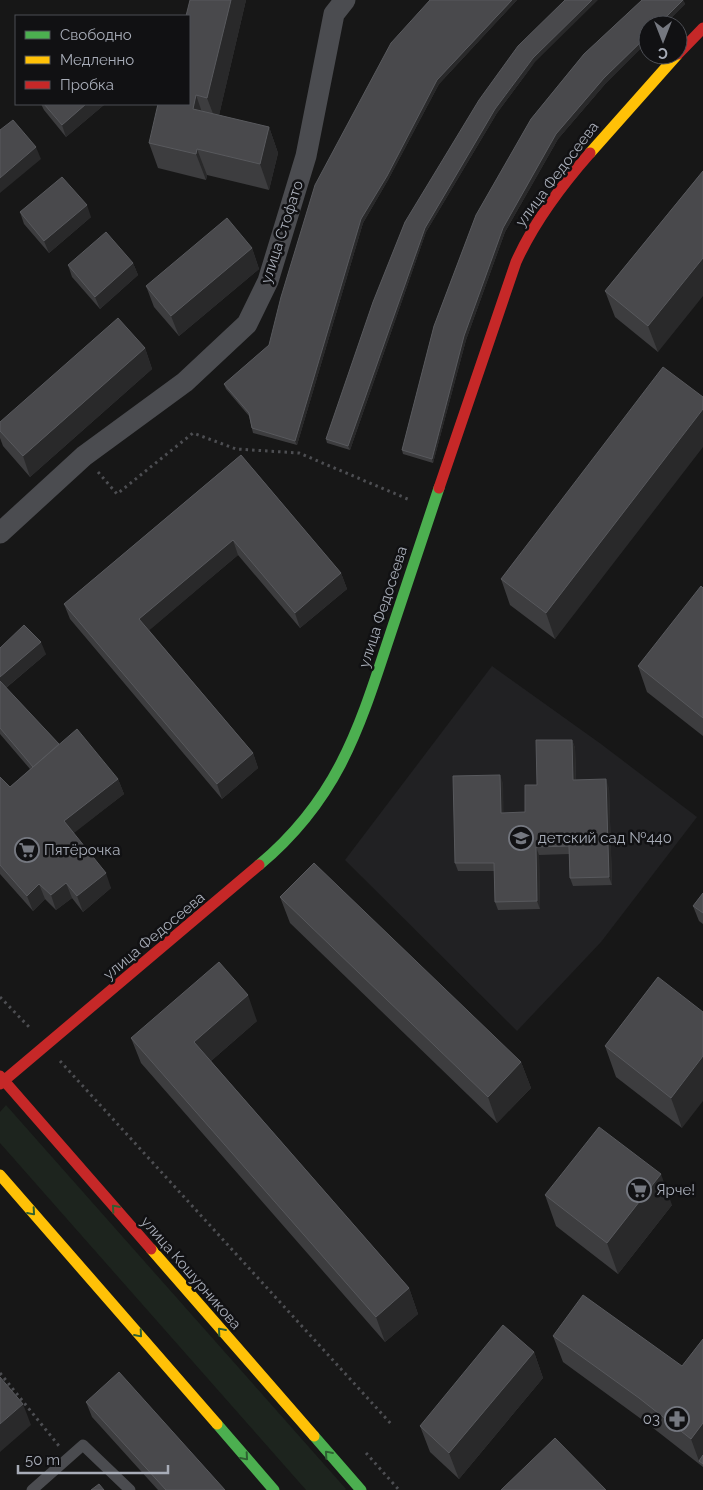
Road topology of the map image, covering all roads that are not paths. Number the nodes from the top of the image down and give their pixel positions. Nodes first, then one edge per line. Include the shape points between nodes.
1 (345, 0) edge
2 (703, 28) edge
3 (688, 43) edge
4 (667, 65) edge
5 (0, 533) edge
6 (1, 1080) edge
7 (0, 1175) edge
8 (32, 1490) edge
9 (130, 1490) edge
10 (274, 1490) edge
11 (361, 1490) edge

1 - 5 street, улица Стофато via 334,14 306,156 268,281 247,324 185,382 84,456
2 - 3 street, улица Федосеева
4 - 6 street, улица Федосеева via 581,163 527,238 470,395 352,745 312,813 274,853 46,1046
11 -> 6 street, улица Кошурникова
7 -> 10 street
8 - 9 lane via 83,1445

